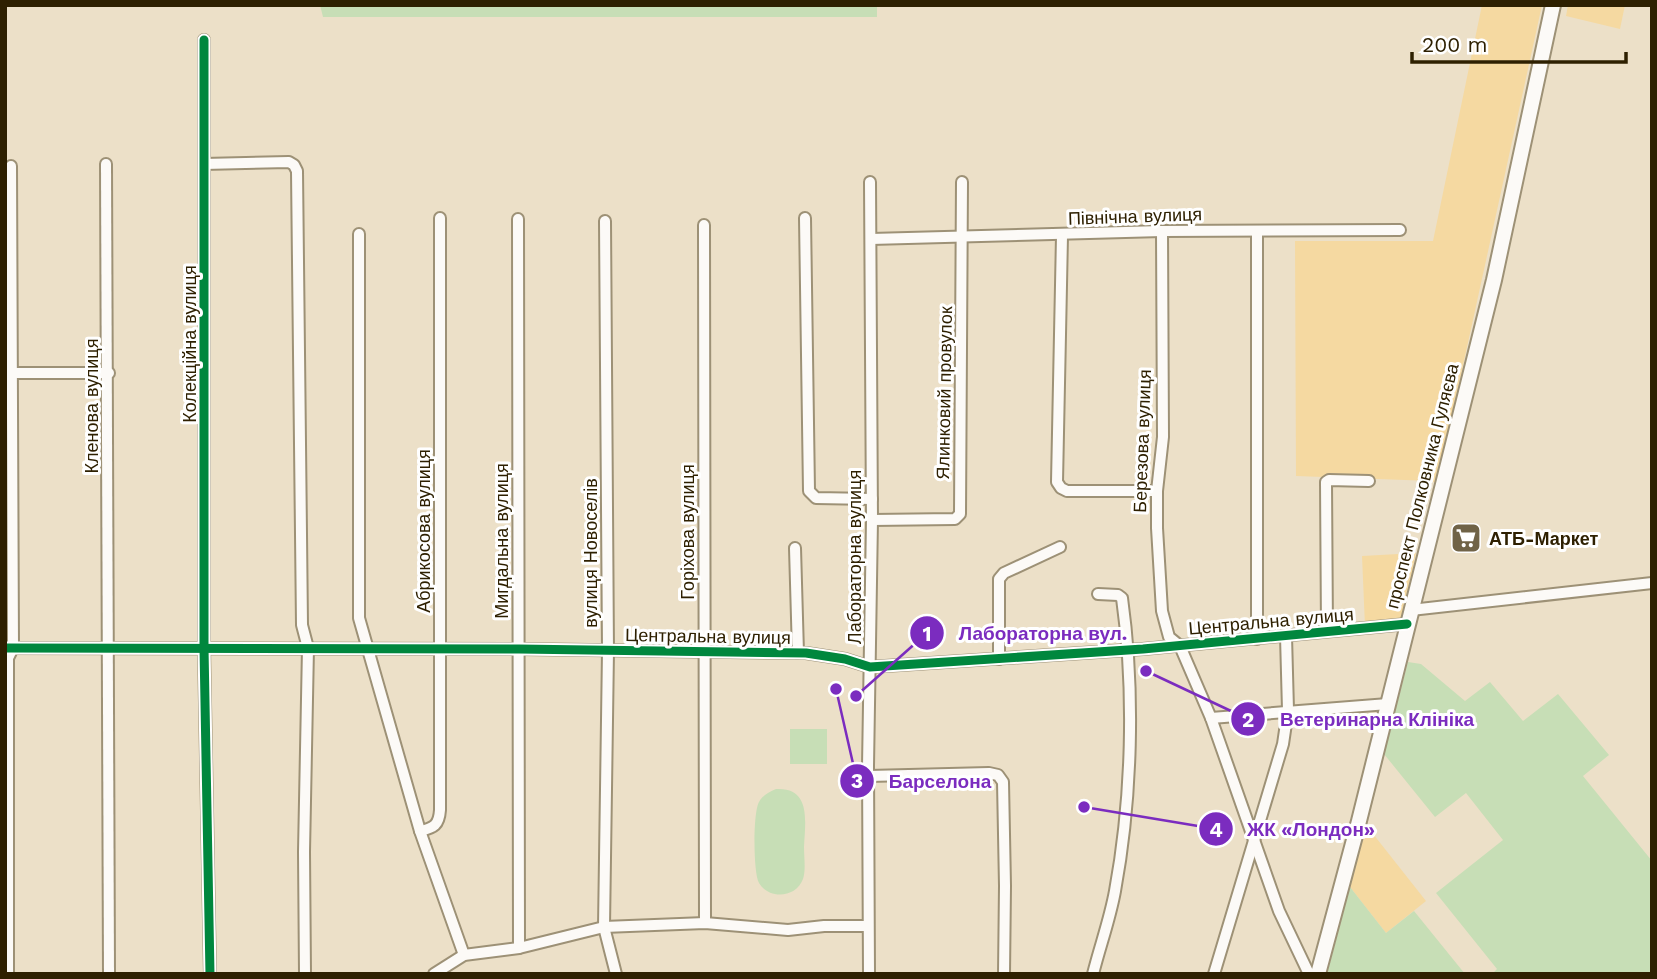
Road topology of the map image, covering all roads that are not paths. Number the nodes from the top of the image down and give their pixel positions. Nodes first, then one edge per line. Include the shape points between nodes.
1 (1553, 5) edge
2 (204, 40) dead end
3 (107, 163) dead end
4 (204, 164) junction
5 (11, 166) dead end
6 (870, 182) dead end
7 (962, 182) dead end
8 (440, 218) dead end
9 (805, 218) dead end
10 (518, 219) dead end
11 (605, 221) dead end
12 (704, 225) dead end
13 (1400, 230) dead end
14 (1161, 231) junction
15 (1256, 231) junction
16 (359, 234) dead end
17 (961, 236) junction
18 (1062, 236) junction
19 (871, 239) junction
20 (12, 373) junction
21 (108, 373) junction
22 (1369, 481) dead end
23 (1157, 491) junction
24 (872, 499) junction
25 (872, 520) junction
26 (1060, 547) dead end
27 (795, 548) dead end
28 (1652, 583) edge
29 (1098, 594) dead end
30 (1409, 617) junction
31 (1327, 631) junction
32 (1286, 636) junction
33 (1257, 639) junction
34 (1180, 646) junction
35 (9, 648) edge
36 (108, 648) junction
37 (204, 648) junction
38 (307, 648) junction
39 (367, 648) junction
40 (440, 648) junction
41 (519, 649) junction
42 (1129, 650) junction
43 (608, 651) junction
44 (705, 652) junction
45 (798, 653) junction
46 (999, 659) junction
47 (870, 667) junction
48 (1388, 704) junction
49 (1288, 712) junction
50 (1211, 718) junction
51 (6, 724) edge
52 (869, 776) junction
53 (420, 831) junction
54 (1252, 839) junction
55 (705, 923) junction
56 (869, 926) junction
57 (604, 927) junction
58 (519, 948) junction
59 (464, 955) junction
60 (8, 974) edge
61 (109, 974) edge
62 (210, 974) edge
63 (306, 974) edge
64 (434, 974) edge
65 (616, 974) edge
66 (869, 974) edge
67 (1004, 974) edge
68 (1093, 974) edge
69 (1214, 974) edge
70 (1309, 974) edge
71 (1318, 974) edge

1 - 30 main road, проспект Полковника Гуляєва via 1494,279
2 - 4 street, Колекційна вулиця
3 - 21 street, Кленова вулиця
4 - 37 street, Колекційна вулиця
4 - 38 street via 289,162 297,171 302,625
5 - 20 street
6 - 19 street, Лабораторна вулиця
7 - 17 street, Ялинковий провулок
8 - 40 street, Абрикосова вулиця
9 - 24 street via 809,491 816,498
10 - 41 street, Мигдальна вулиця
11 - 43 street, вулиця Новоселів
12 - 44 street, Горіхова вулиця
13 - 15 street, Північна вулиця
14 - 15 street, Північна вулиця
14 - 18 street, Північна вулиця
14 - 23 street, Березова вулиця via 1163,437
15 - 33 street
16 - 39 street via 359,618
17 - 18 street, Північна вулиця
17 - 19 street, Північна вулиця
17 - 25 street, Ялинковий провулок via 960,514 955,519
18 - 23 street via 1057,482 1067,491
19 - 24 street, Лабораторна вулиця
20 - 21 street
20 - 35 street
21 - 36 street, Кленова вулиця
22 - 31 street via 1326,482
23 - 34 street, Березова вулиця via 1162,611 1169,637
24 - 25 street, Лабораторна вулиця
25 - 47 street, Лабораторна вулиця
26 - 46 street via 999,579
27 - 45 street
28 - 30 street, Центральна вулиця
29 - 42 street via 1122,598
30 - 31 street, Центральна вулиця
30 - 48 main road, проспект Полковника Гуляєва
31 - 32 street, Центральна вулиця
32 - 33 street, Центральна вулиця
32 - 49 street
33 - 34 street, Центральна вулиця
34 - 42 street, Центральна вулиця
34 - 50 street, Березова вулиця
35 - 36 street, Центральна вулиця
35 - 51 street
36 - 37 street, Центральна вулиця
36 - 61 street, Кленова вулиця
37 - 38 street, Центральна вулиця
37 - 62 street, Колекційна вулиця
38 - 39 street, Центральна вулиця
38 - 63 street
39 - 40 street, Центральна вулиця
39 - 53 street
40 - 41 street, Центральна вулиця
40 - 53 street, Абрикосова вулиця via 440,810 437,825
41 - 43 street, Центральна вулиця
41 - 58 street, Мигдальна вулиця
42 - 46 street, Центральна вулиця
42 - 68 street via 1124,830 1115,893
43 - 44 street, Центральна вулиця
43 - 57 street, вулиця Новоселів
44 - 45 street, Центральна вулиця
44 - 55 street, Горіхова вулиця
45 - 47 street, Центральна вулиця
46 - 47 street, Центральна вулиця
47 - 52 street, Лабораторна вулиця
48 - 49 street
48 - 71 main road, проспект Полковника Гуляєва
49 - 50 street
49 - 54 street via 1283,744
50 - 54 street, Березова вулиця
51 - 60 street
52 - 56 street, Лабораторна вулиця
52 - 67 street via 989,773 1001,779
53 - 59 street
54 - 69 street
54 - 70 street, Березова вулиця
55 - 56 street via 788,930
55 - 57 street
56 - 66 street, Лабораторна вулиця
57 - 58 street
57 - 65 street, вулиця Новоселів
58 - 59 street
59 - 64 street

